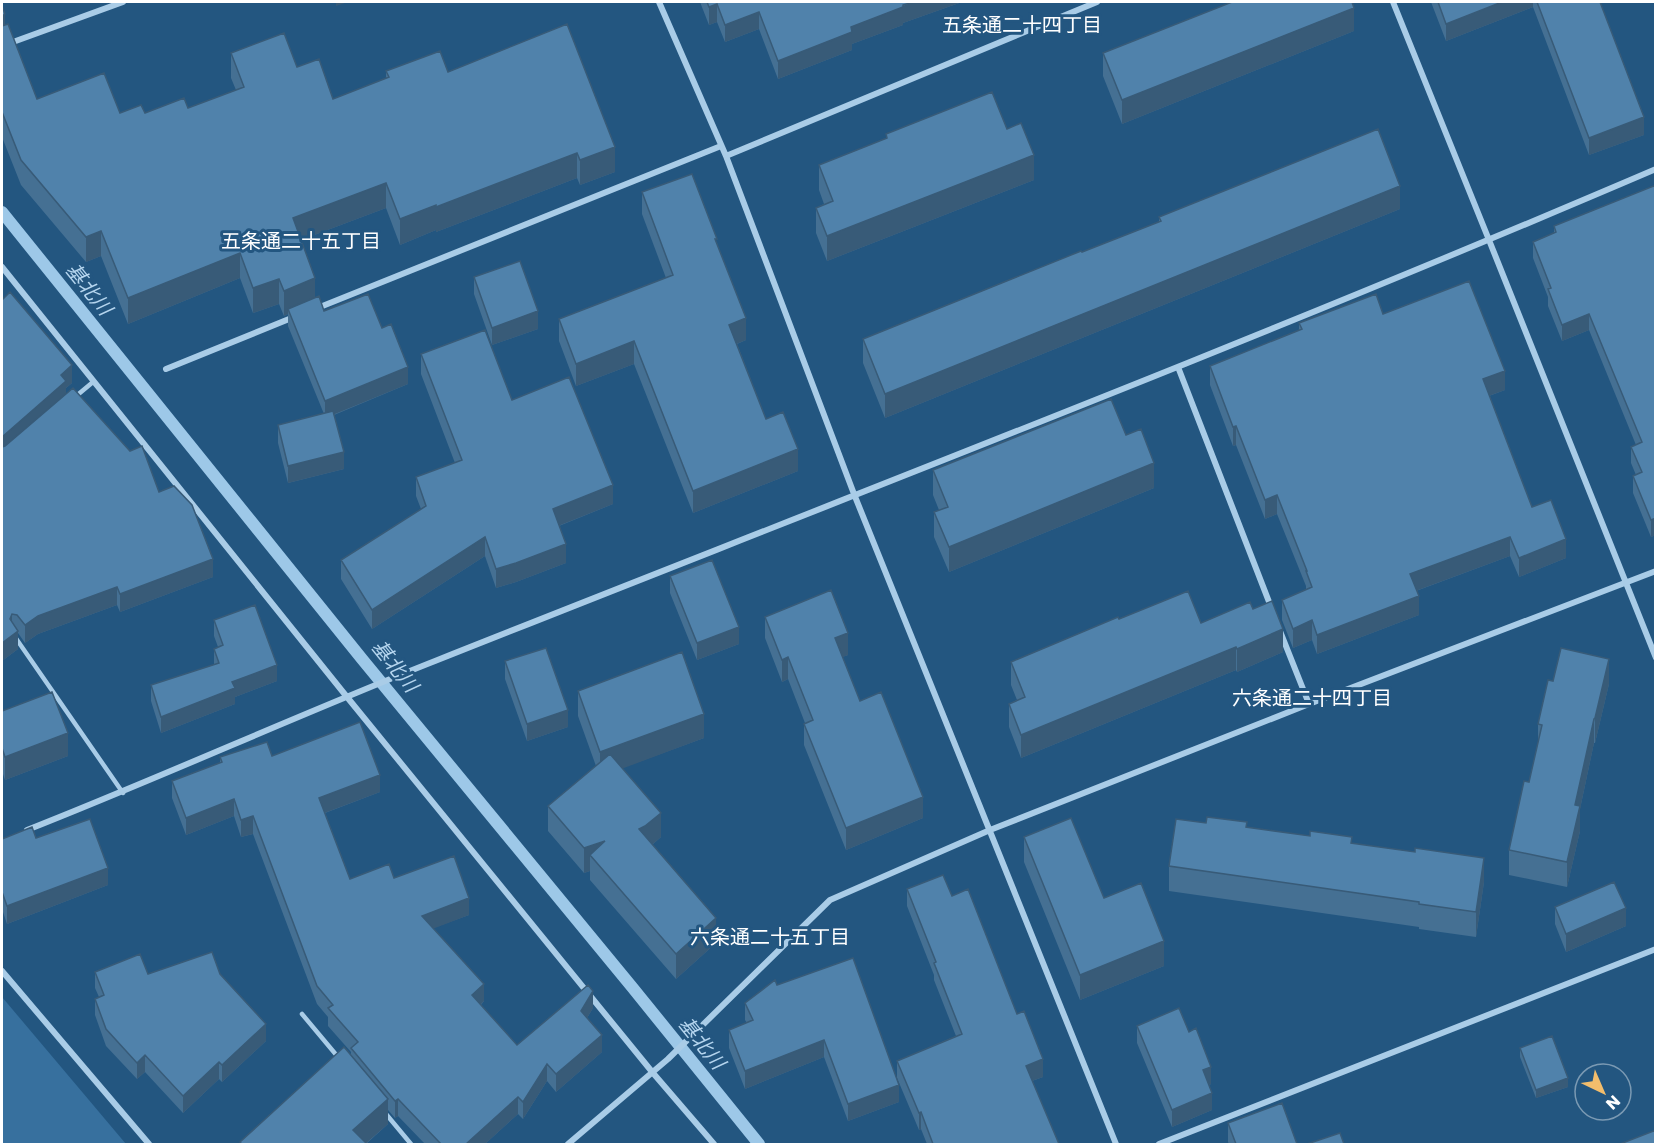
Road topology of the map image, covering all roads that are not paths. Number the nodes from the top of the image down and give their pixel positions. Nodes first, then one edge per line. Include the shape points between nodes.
1 (123, 2) edge
2 (659, 2) edge
3 (1097, 2) edge
4 (1393, 2) edge
5 (2, 46) edge
6 (721, 146) junction
7 (726, 156) junction
8 (1656, 169) edge
9 (1489, 240) junction
10 (2, 267) edge
11 (310, 311) edge
12 (299, 315) edge
13 (1178, 367) junction
14 (166, 369) dead end
15 (93, 382) junction
16 (68, 403) edge
17 (854, 494) junction
18 (1656, 571) edge
19 (1626, 583) junction
20 (1275, 617) edge
21 (1279, 628) edge
22 (14, 636) edge
23 (1656, 658) edge
24 (347, 697) junction
25 (1309, 704) junction
26 (123, 793) junction
27 (990, 830) junction
28 (24, 832) edge
29 (1656, 949) edge
30 (2, 971) edge
31 (302, 1014) dead end
32 (346, 1066) edge
33 (653, 1073) junction
34 (382, 1110) edge
35 (149, 1144) edge
36 (411, 1144) edge
37 (568, 1144) edge
38 (714, 1144) edge
39 (1116, 1144) edge
40 (1159, 1144) edge

1 - 5 street
2 - 6 street
3 - 7 street
4 - 9 street
6 - 7 street
6 - 11 street
7 - 17 street
8 - 9 street
9 - 13 street
9 - 19 street
10 - 15 street
12 - 14 street
13 - 17 street
13 - 20 street
15 - 16 lane
15 - 24 street
17 - 24 street
17 - 27 street
18 - 19 street
19 - 23 street
19 - 25 street
21 - 25 street
22 - 26 lane
24 - 26 street
24 - 33 street
25 - 27 street
26 - 28 street
27 - 33 street via 830,900
27 - 39 street
29 - 40 street
30 - 35 street
31 - 32 lane
33 - 37 street
33 - 38 street
34 - 36 lane

